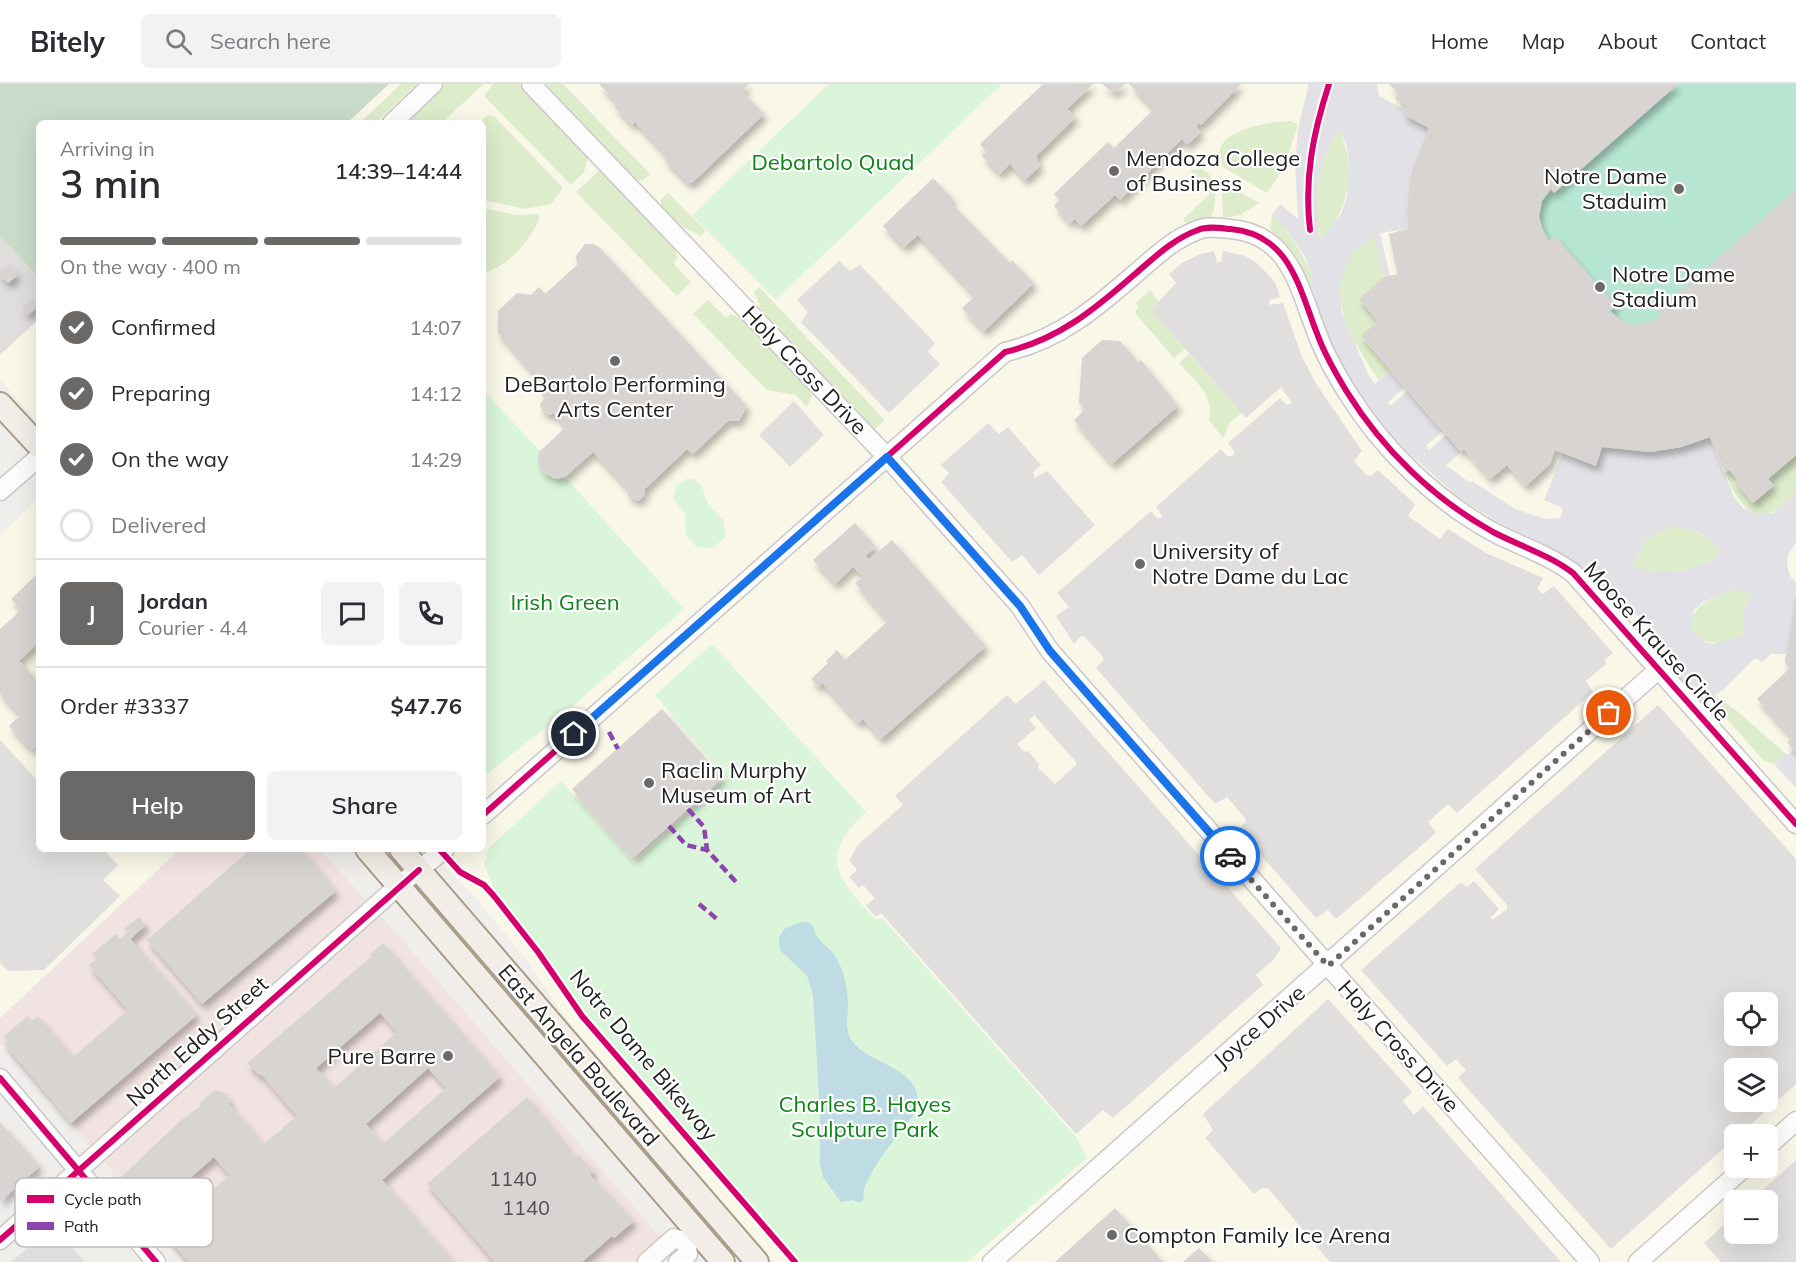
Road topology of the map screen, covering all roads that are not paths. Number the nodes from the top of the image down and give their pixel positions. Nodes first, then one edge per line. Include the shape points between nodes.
1 (433, 84) edge
2 (531, 84) edge
3 (395, 120) edge
4 (0, 404) edge
5 (36, 443) edge
6 (887, 457) junction
7 (36, 460) edge
8 (0, 491) edge
9 (1659, 669) junction
10 (486, 812) edge
11 (1796, 824) edge
12 (370, 852) edge
13 (403, 852) edge
14 (440, 852) edge
15 (419, 870) junction
16 (398, 886) junction
17 (1328, 966) junction
18 (0, 1078) edge
19 (1796, 1121) edge
20 (1778, 1137) edge
21 (77, 1171) junction
22 (69, 1178) edge
23 (83, 1178) edge
24 (1733, 1178) edge
25 (15, 1227) edge
26 (692, 1237) junction
27 (0, 1240) edge
28 (143, 1247) edge
29 (156, 1262) edge
30 (647, 1262) edge
31 (678, 1262) edge
32 (723, 1262) edge
33 (757, 1262) edge
34 (992, 1262) edge
35 (1590, 1262) edge
36 (1638, 1262) edge

1 - 3 street
2 - 6 street, Holy Cross Drive
4 - 5 main road
6 - 9 street, Moose Krause Circle via 1005,352 1071,327 1169,244 1200,229 1246,230 1279,252 1292,268 1331,364 1387,447 1452,506 1573,573
6 - 10 street
6 - 17 street, Holy Cross Drive via 1020,606 1050,651
7 - 8 street
9 - 11 street, Moose Krause Circle
9 - 17 street, Joyce Drive
12 - 16 main road, East Angela Boulevard
13 - 15 main road, East Angela Boulevard
14 - 15 street, North Eddy Street
15 - 16 street, North Eddy Street
15 - 33 main road, East Angela Boulevard
16 - 21 street, North Eddy Street
16 - 26 main road, East Angela Boulevard
17 - 34 street, Joyce Drive
17 - 35 street, Holy Cross Drive
18 - 21 street
19 - 20 street
21 - 22 street, North Eddy Street
21 - 23 street
24 - 36 street
25 - 27 street, North Eddy Street
26 - 30 street via 674,1238
26 - 31 street via 688,1254
26 - 32 main road, East Angela Boulevard
28 - 29 street

